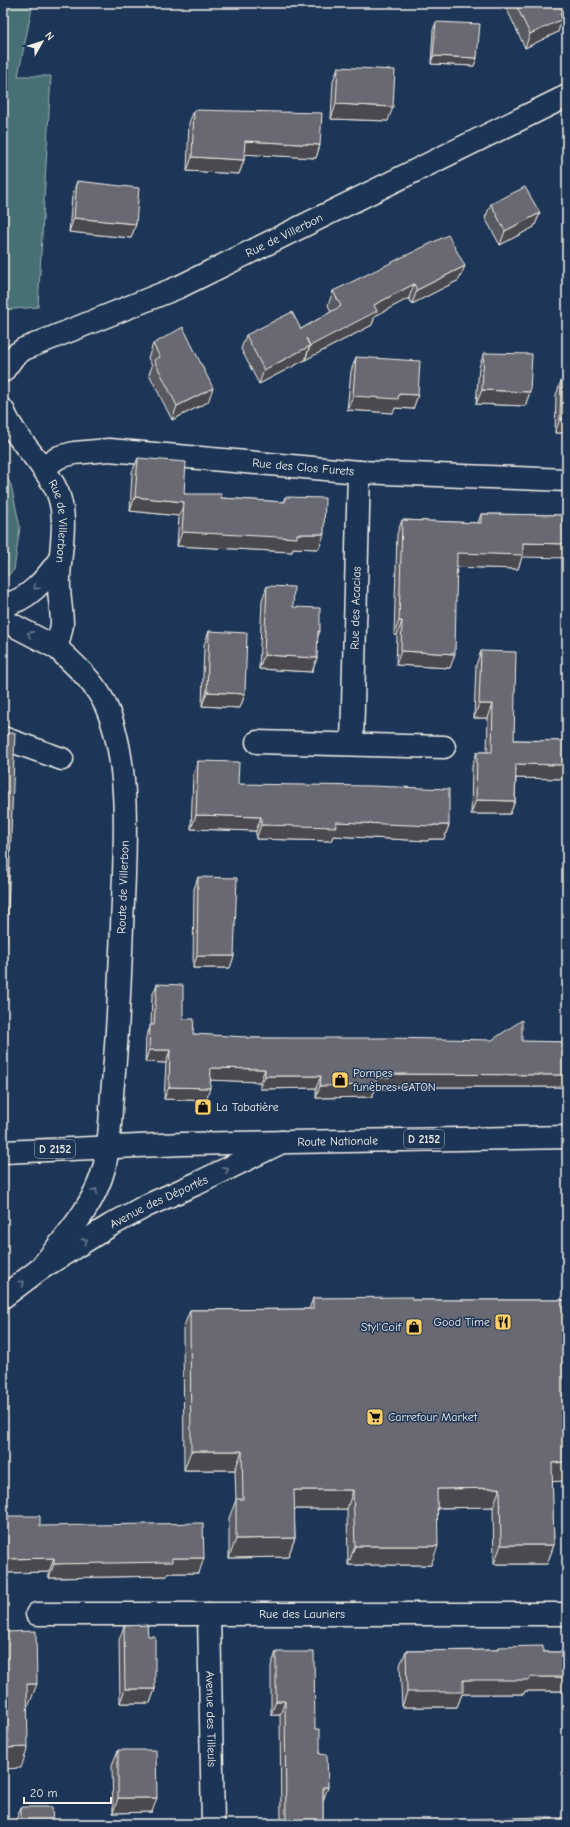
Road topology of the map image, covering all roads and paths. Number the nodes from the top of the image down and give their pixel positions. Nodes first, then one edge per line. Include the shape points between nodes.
1 (567, 96) edge
2 (3, 371) edge
3 (3, 410) edge
4 (43, 468) junction
5 (359, 472) junction
6 (567, 480) edge
7 (60, 559) junction
8 (3, 605) edge
9 (3, 620) edge
10 (57, 648) junction
11 (3, 738) edge
12 (257, 742) dead end
13 (352, 744) junction
14 (444, 747) dead end
15 (62, 759) dead end
16 (567, 1137) edge
17 (282, 1142) junction
18 (108, 1147) junction
19 (3, 1152) edge
20 (40, 1269) junction
21 (3, 1297) edge
22 (37, 1614) dead end
23 (209, 1614) junction
24 (567, 1614) edge
25 (213, 1824) edge

1 - 2 main road, Rue de Villerbon via 179,287 24,349 14,356
3 - 4 main road, Rue de Villerbon via 20,441
4 - 5 main road, Rue des Clos Furets via 59,457 109,450
4 - 7 main road, Rue de Villerbon via 55,486 62,506
5 - 6 main road, Rue des Clos Furets
5 - 13 main road, Rue des Acacias
7 -> 8 main road via 33,590 13,604
7 - 10 main road, Rue de Villerbon via 62,625
10 -> 9 main road, Route de Villerbon
10 - 18 main road, Route de Villerbon via 82,671 106,706 114,730 121,769 124,864 117,1037
11 - 15 main road
12 - 13 main road
13 - 14 main road
16 - 17 main road, Route Nationale / D 2152
17 - 18 main road, Route Nationale / D 2152
20 -> 17 main road, Avenue des Déportés via 146,1206
18 - 19 main road, D 2152
20 -> 18 main road, Avenue des Déportés via 82,1214 96,1190 104,1169
21 -> 20 main road, Avenue des Déportés
22 - 23 main road, Rue des Lauriers
23 - 24 main road, Rue des Lauriers
23 - 25 main road, Avenue des Tilleuls

